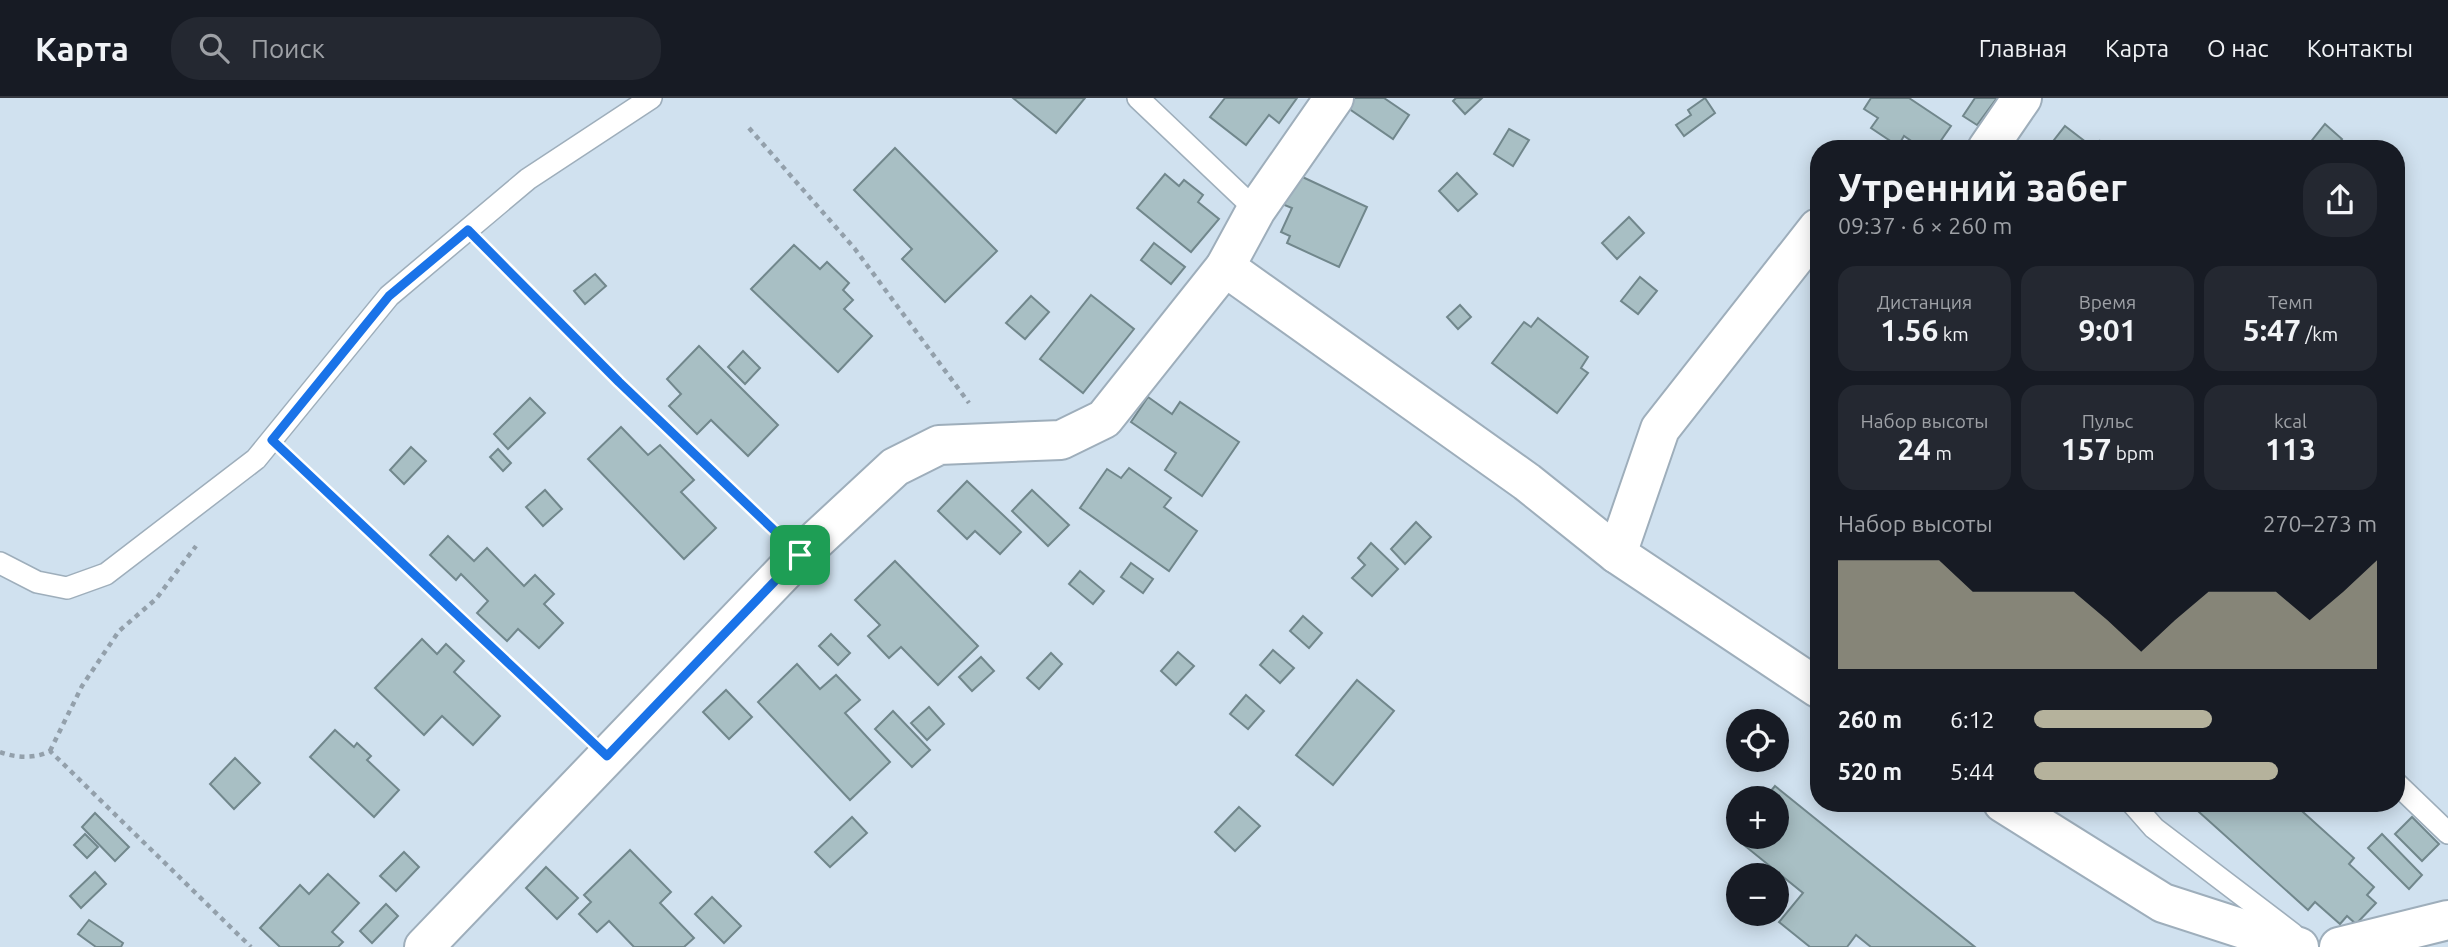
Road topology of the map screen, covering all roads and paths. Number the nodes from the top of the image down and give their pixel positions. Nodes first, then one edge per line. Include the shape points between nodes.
1 (652, 98) edge
2 (1138, 98) edge
3 (1335, 98) edge
4 (2022, 98) edge
5 (749, 128) dead end
6 (1993, 140) edge
7 (1256, 210) junction
8 (468, 230) junction
9 (1810, 238) edge
10 (1226, 267) junction
11 (272, 440) junction
12 (998, 442) junction
13 (198, 544) dead end
14 (1617, 554) junction
15 (800, 555) junction
16 (0, 563) edge
17 (1810, 683) edge
18 (50, 751) junction
19 (0, 752) edge
20 (607, 756) junction
21 (2405, 792) edge
22 (2017, 812) edge
23 (2140, 812) edge
24 (2448, 833) edge
25 (2448, 920) edge
26 (251, 947) edge
27 (424, 947) edge
28 (2299, 947) edge
29 (2310, 947) edge
30 (2339, 947) edge

1 - 8 lane via 528,179
2 - 7 lane
3 - 7 street
4 - 6 street
5 - 12 path via 855,249
7 - 10 street
8 - 11 lane via 389,296
8 - 15 path
9 - 14 street via 1660,429
10 - 12 street via 1104,419 1060,440
10 - 14 street via 1527,482
11 - 16 lane via 256,459 106,574 67,588 37,582
11 - 20 path
12 - 15 street via 939,445 895,467
13 - 18 path via 156,599 119,631 82,686
14 - 17 street
15 - 20 street
18 - 19 path via 40,757
18 - 26 path
20 - 27 street
21 - 24 lane
22 - 28 street via 2163,903
23 - 29 lane via 2154,828
25 - 30 street

